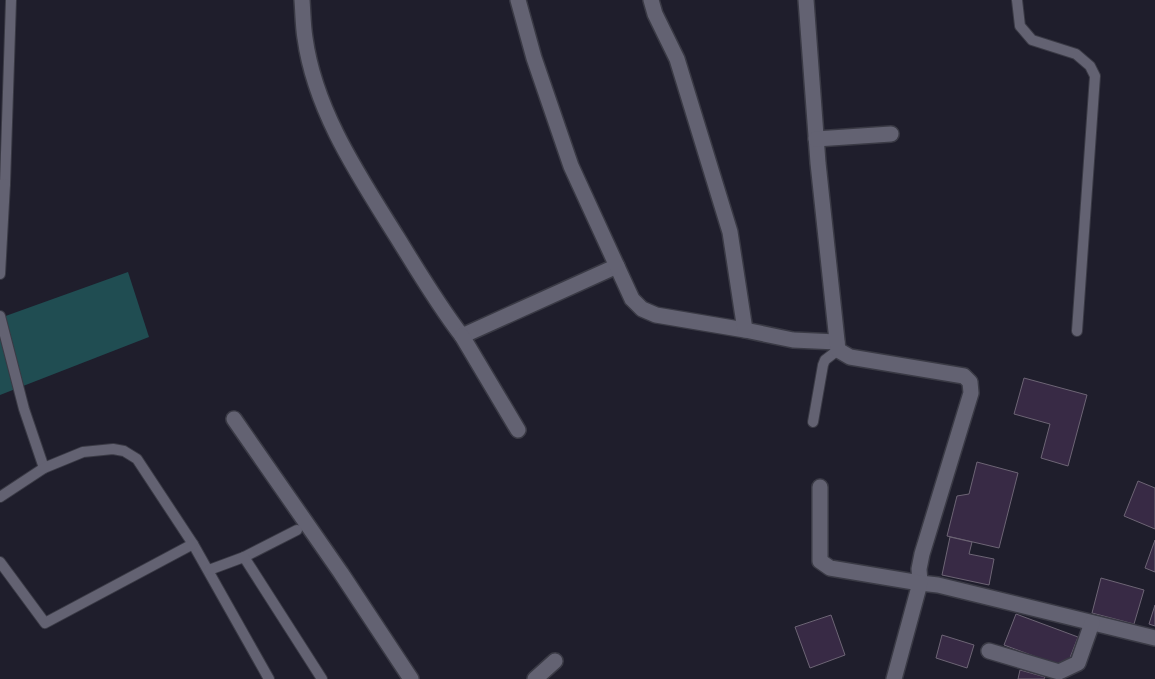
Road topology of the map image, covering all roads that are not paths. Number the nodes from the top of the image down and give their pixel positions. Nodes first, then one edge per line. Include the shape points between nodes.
1 (11, 0) edge
2 (302, 0) edge
3 (518, 0) edge
4 (651, 0) edge
5 (806, 0) edge
6 (1017, 0) edge
7 (891, 134) dead end
8 (816, 139) junction
9 (3, 184) edge
10 (617, 266) junction
11 (0, 274) edge
12 (0, 316) edge
13 (745, 330) junction
14 (1076, 331) dead end
15 (462, 336) junction
16 (837, 346) junction
17 (234, 419) dead end
18 (813, 422) dead end
19 (518, 430) dead end
20 (44, 468) junction
21 (820, 487) dead end
22 (0, 497) edge
23 (298, 530) dead end
24 (193, 544) junction
25 (244, 557) junction
26 (0, 562) edge
27 (209, 570) junction
28 (920, 583) junction
29 (1092, 623) junction
30 (1155, 638) edge
31 (989, 651) dead end
32 (555, 661) dead end
33 (269, 679) edge
34 (322, 679) edge
35 (411, 679) edge
36 (535, 679) edge
37 (894, 679) edge

1 - 9 lane
2 - 15 street via 304,38 312,73 328,116 369,191
3 - 10 street via 571,166
4 - 13 street via 677,59 730,232
5 - 8 street
6 - 14 lane via 1020,26 1032,40 1076,54 1090,66 1095,76
7 - 8 street
8 - 16 street
9 - 11 lane
10 - 13 street via 632,299 642,309 656,315
10 - 15 street
12 - 20 lane via 24,409
13 - 16 street
15 - 19 street
16 - 18 lane via 823,365
16 - 28 street via 850,357 964,376 970,382 971,393 922,554
17 - 35 street
20 - 22 lane
20 - 24 lane via 83,452 124,451 137,459
21 - 28 street via 820,561 830,568
23 - 25 lane
24 - 26 lane via 45,623
24 - 27 lane
25 - 27 lane
25 - 34 lane
27 - 33 lane
28 - 29 street
28 - 37 street
29 - 30 street
29 - 31 street via 1078,663 1059,672
32 - 36 street

